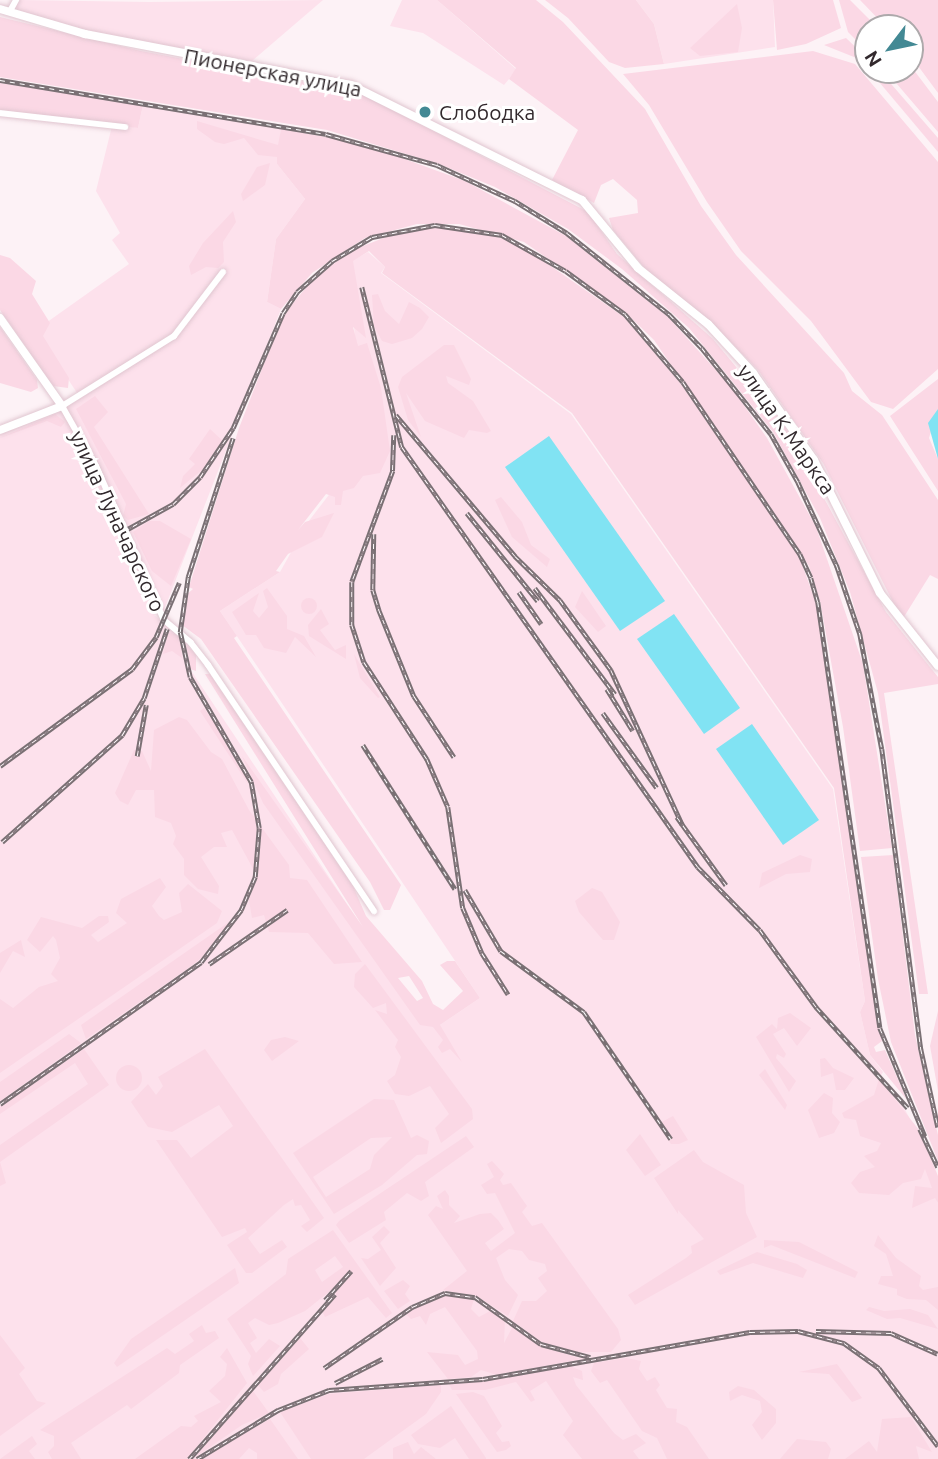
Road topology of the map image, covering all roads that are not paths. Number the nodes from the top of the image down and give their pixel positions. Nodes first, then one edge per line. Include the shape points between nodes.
1 (16, 0) edge
2 (0, 9) edge
3 (10, 11) junction
4 (0, 113) edge
5 (125, 127) dead end
6 (570, 192) joint
7 (223, 272) dead end
8 (0, 318) edge
9 (62, 406) junction
10 (0, 430) edge
11 (938, 666) edge
12 (374, 911) dead end

1 - 3 street
2 - 3 main road, Пионерская улица
3 - 6 main road, Пионерская улица via 85,34 351,85
4 - 5 street
6 - 11 main road, улица К.Маркса via 589,206 638,268 708,324 753,373 814,460 886,603
7 - 9 street via 174,336
8 - 9 main road, улица Луначарского
9 - 10 main road
9 - 12 street, улица Луначарского via 96,466 164,620 191,642

